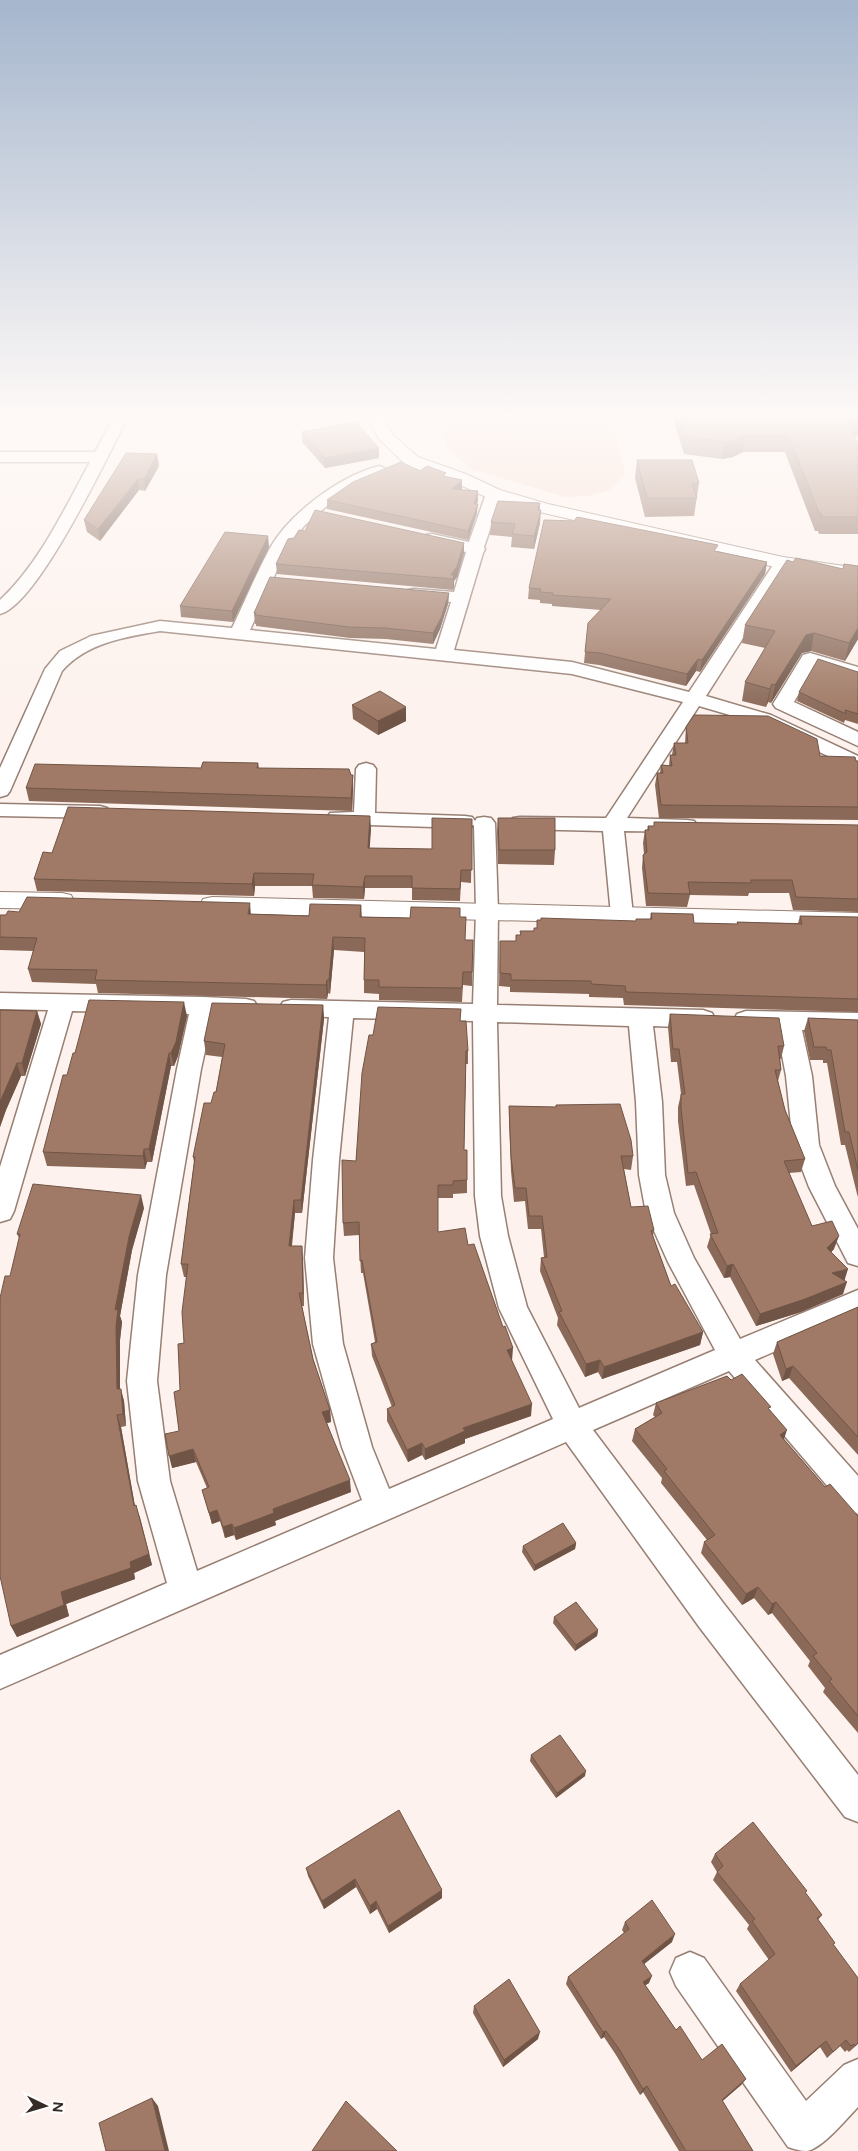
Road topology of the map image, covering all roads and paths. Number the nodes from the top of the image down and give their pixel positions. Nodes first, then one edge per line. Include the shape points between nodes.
1 (69, 515) edge
2 (307, 515) edge
3 (486, 515) edge
4 (575, 515) edge
5 (412, 535) edge
6 (477, 549) junction
7 (783, 564) junction
8 (858, 574) edge
9 (264, 580) junction
10 (284, 581) edge
11 (24, 587) junction
12 (0, 588) edge
13 (393, 592) edge
14 (462, 598) junction
15 (0, 609) edge
16 (239, 633) junction
17 (444, 654) junction
18 (858, 673) edge
19 (694, 699) junction
20 (858, 740) edge
21 (858, 764) edge
22 (366, 769) dead end
23 (0, 791) edge
24 (0, 810) edge
25 (118, 813) edge
26 (314, 817) edge
27 (364, 818) junction
28 (484, 823) junction
29 (613, 824) junction
30 (711, 826) edge
31 (0, 900) edge
32 (82, 902) edge
33 (191, 904) edge
34 (487, 911) junction
35 (622, 915) junction
36 (858, 920) edge
37 (0, 1001) edge
38 (62, 1003) junction
39 (203, 1005) junction
40 (342, 1010) junction
41 (485, 1013) junction
42 (640, 1017) junction
43 (788, 1022) junction
44 (858, 1022) edge
45 (0, 1211) edge
46 (858, 1256) edge
47 (858, 1302) edge
48 (734, 1356) junction
49 (572, 1426) junction
50 (858, 1499) edge
51 (382, 1508) junction
52 (186, 1591) junction
53 (0, 1672) edge
54 (858, 1804) edge
55 (690, 1972) dead end
56 (858, 2079) edge

1 - 11 street
2 - 9 street via 280,547
3 - 6 street
4 - 7 street
5 - 6 street
6 - 14 street
7 - 8 street
7 - 19 street
9 - 10 street
9 - 16 street
11 - 12 street
11 - 15 street
13 - 14 street
14 - 17 street
16 - 17 street
16 - 23 street via 160,626 101,640 68,654 54,670
17 - 19 street via 572,668
18 - 20 street via 810,659 783,704
19 - 21 street via 764,719
19 - 29 street
22 - 27 street
24 - 25 street
26 - 27 street
27 - 28 street
28 - 29 street
28 - 34 street
29 - 30 street
29 - 35 street
31 - 32 street
33 - 34 street
34 - 35 street
34 - 41 street
35 - 36 street
37 - 38 street
38 - 39 street
38 - 45 street
39 - 40 street
39 - 52 street via 152,1275 142,1381 154,1481
40 - 41 street
40 - 51 street via 319,1258 328,1344 357,1447
41 - 42 street
41 - 49 street via 488,1196 494,1236 513,1308
42 - 43 street
42 - 48 street via 649,1102 652,1175 660,1213 682,1262
43 - 44 street
43 - 46 street via 799,1076 806,1145 822,1187
47 - 48 street
48 - 49 street
48 - 50 street
49 - 51 street
49 - 54 street via 712,1616
51 - 52 street
52 - 53 street
55 - 56 street via 803,2132

